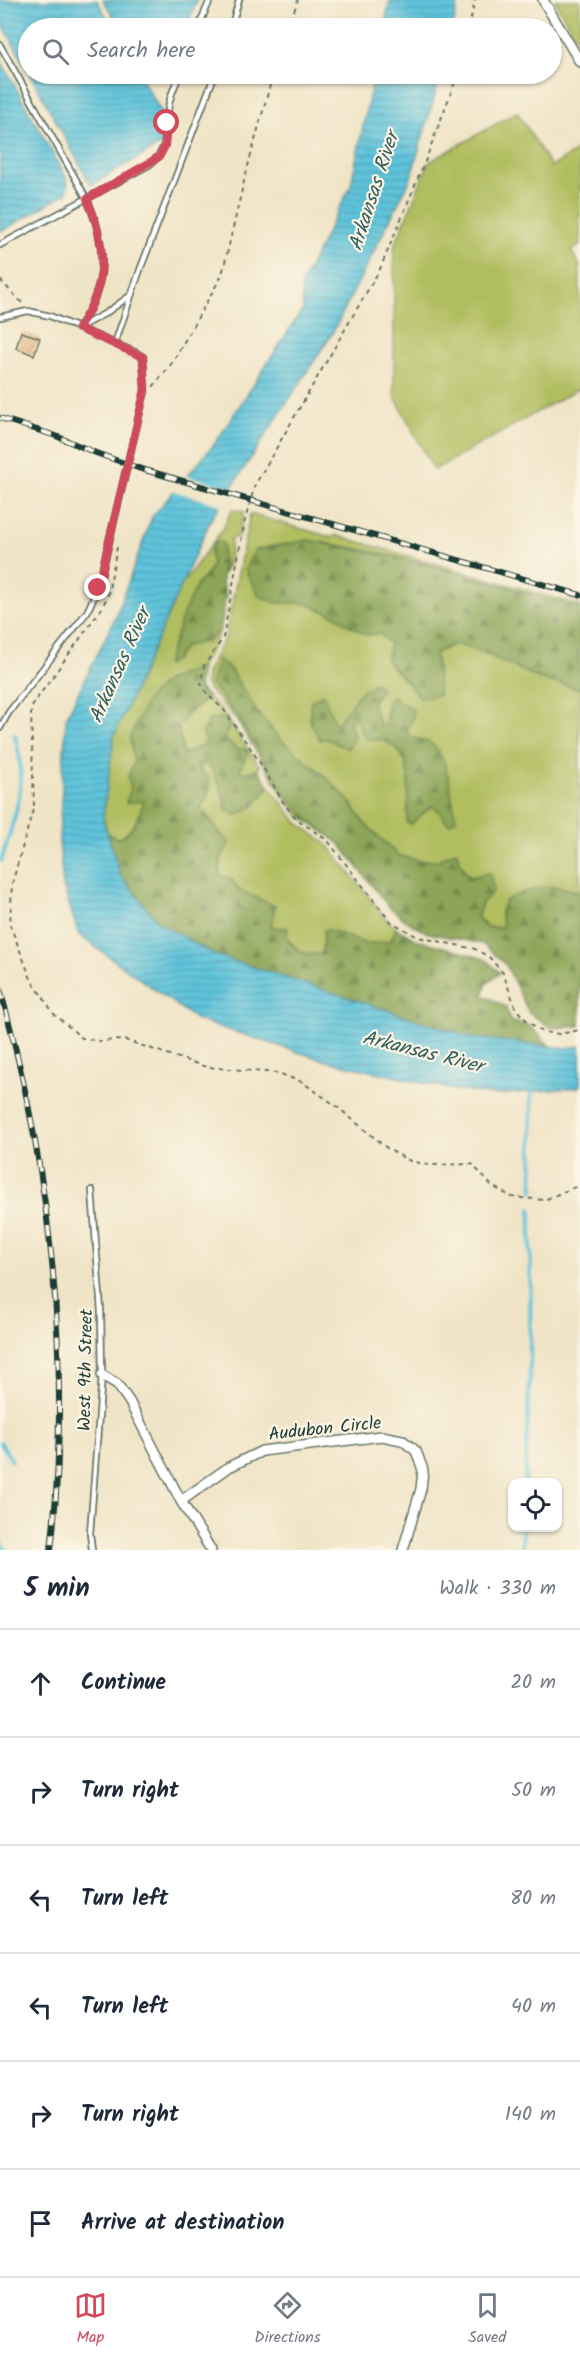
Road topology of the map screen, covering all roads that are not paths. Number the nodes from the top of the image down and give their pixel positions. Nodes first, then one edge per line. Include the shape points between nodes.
1 (210, 0) edge
2 (239, 0) edge
3 (543, 0) edge
4 (202, 18) edge
5 (234, 18) edge
6 (554, 18) edge
7 (562, 32) edge
8 (0, 45) edge
9 (580, 62) edge
10 (18, 77) edge
11 (22, 84) edge
12 (176, 84) edge
13 (211, 84) edge
14 (87, 199) junction
15 (0, 245) edge
16 (131, 295) junction
17 (0, 317) edge
18 (78, 328) junction
19 (115, 343) junction
20 (0, 728) edge
21 (92, 1190) dead end
22 (102, 1375) junction
23 (181, 1501) junction
24 (92, 1550) edge
25 (211, 1550) edge
26 (403, 1550) edge

1 - 4 lane
2 - 5 lane
3 - 6 street
7 - 9 street
8 - 10 lane
11 - 14 lane
12 - 14 lane via 170,97 165,146 159,157
13 - 16 lane
14 - 15 lane
14 - 18 lane via 96,220 103,260 95,298
16 - 18 lane
16 - 19 lane
17 - 18 lane via 31,312
18 - 19 lane
19 - 20 lane via 143,357 145,390 104,569 87,612
21 - 22 lane, West 9th Street
22 - 23 street via 117,1384 129,1401
22 - 24 lane, West 9th Street
23 - 25 street
23 - 26 street, Audubon Circle via 229,1467 262,1451 382,1436 402,1440 416,1451 423,1470

